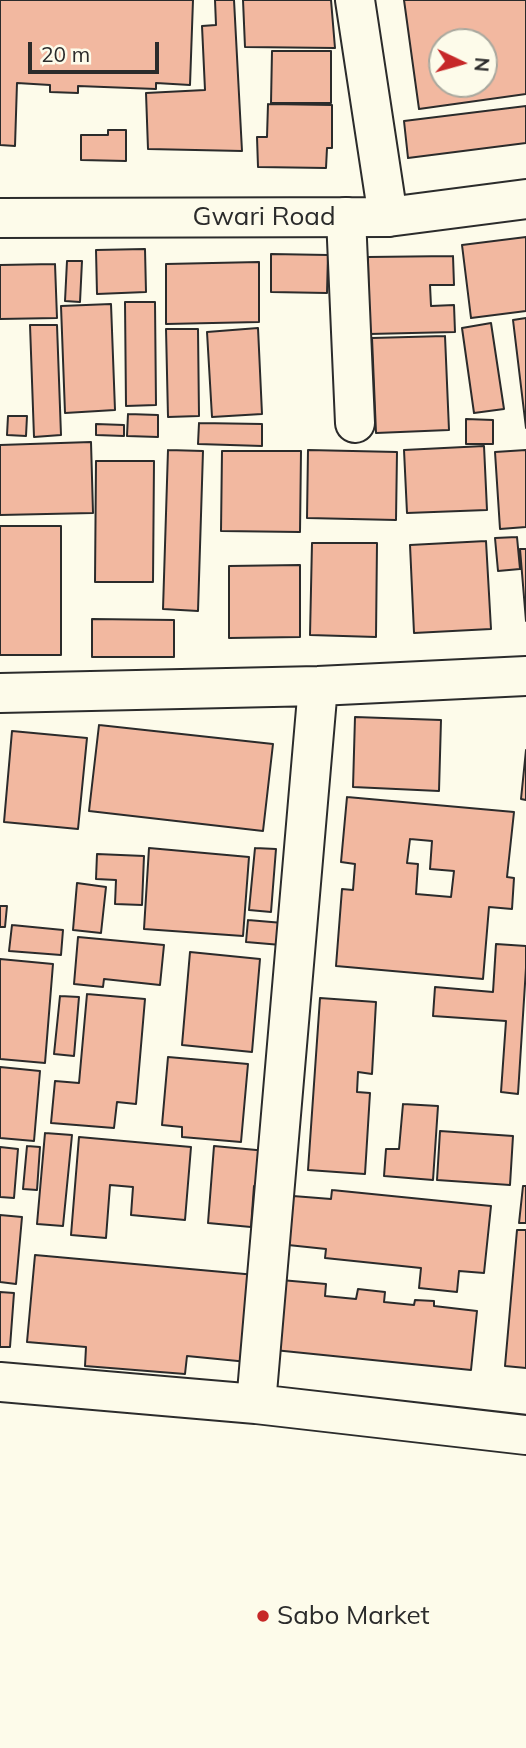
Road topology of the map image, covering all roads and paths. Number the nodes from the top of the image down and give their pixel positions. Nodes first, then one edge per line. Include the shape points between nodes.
1 (355, 0) edge
2 (526, 199) edge
3 (346, 217) junction
4 (388, 217) junction
5 (0, 218) edge
6 (355, 423) dead end
7 (526, 676) edge
8 (318, 686) junction
9 (0, 693) edge
10 (0, 1382) edge
11 (256, 1404) junction
12 (526, 1435) edge

1 - 4 street
2 - 4 street, Gwari Road
3 - 4 street, Gwari Road
3 - 5 street, Gwari Road
3 - 6 street
7 - 8 street
8 - 9 street
8 - 11 street
10 - 11 street
11 - 12 street

